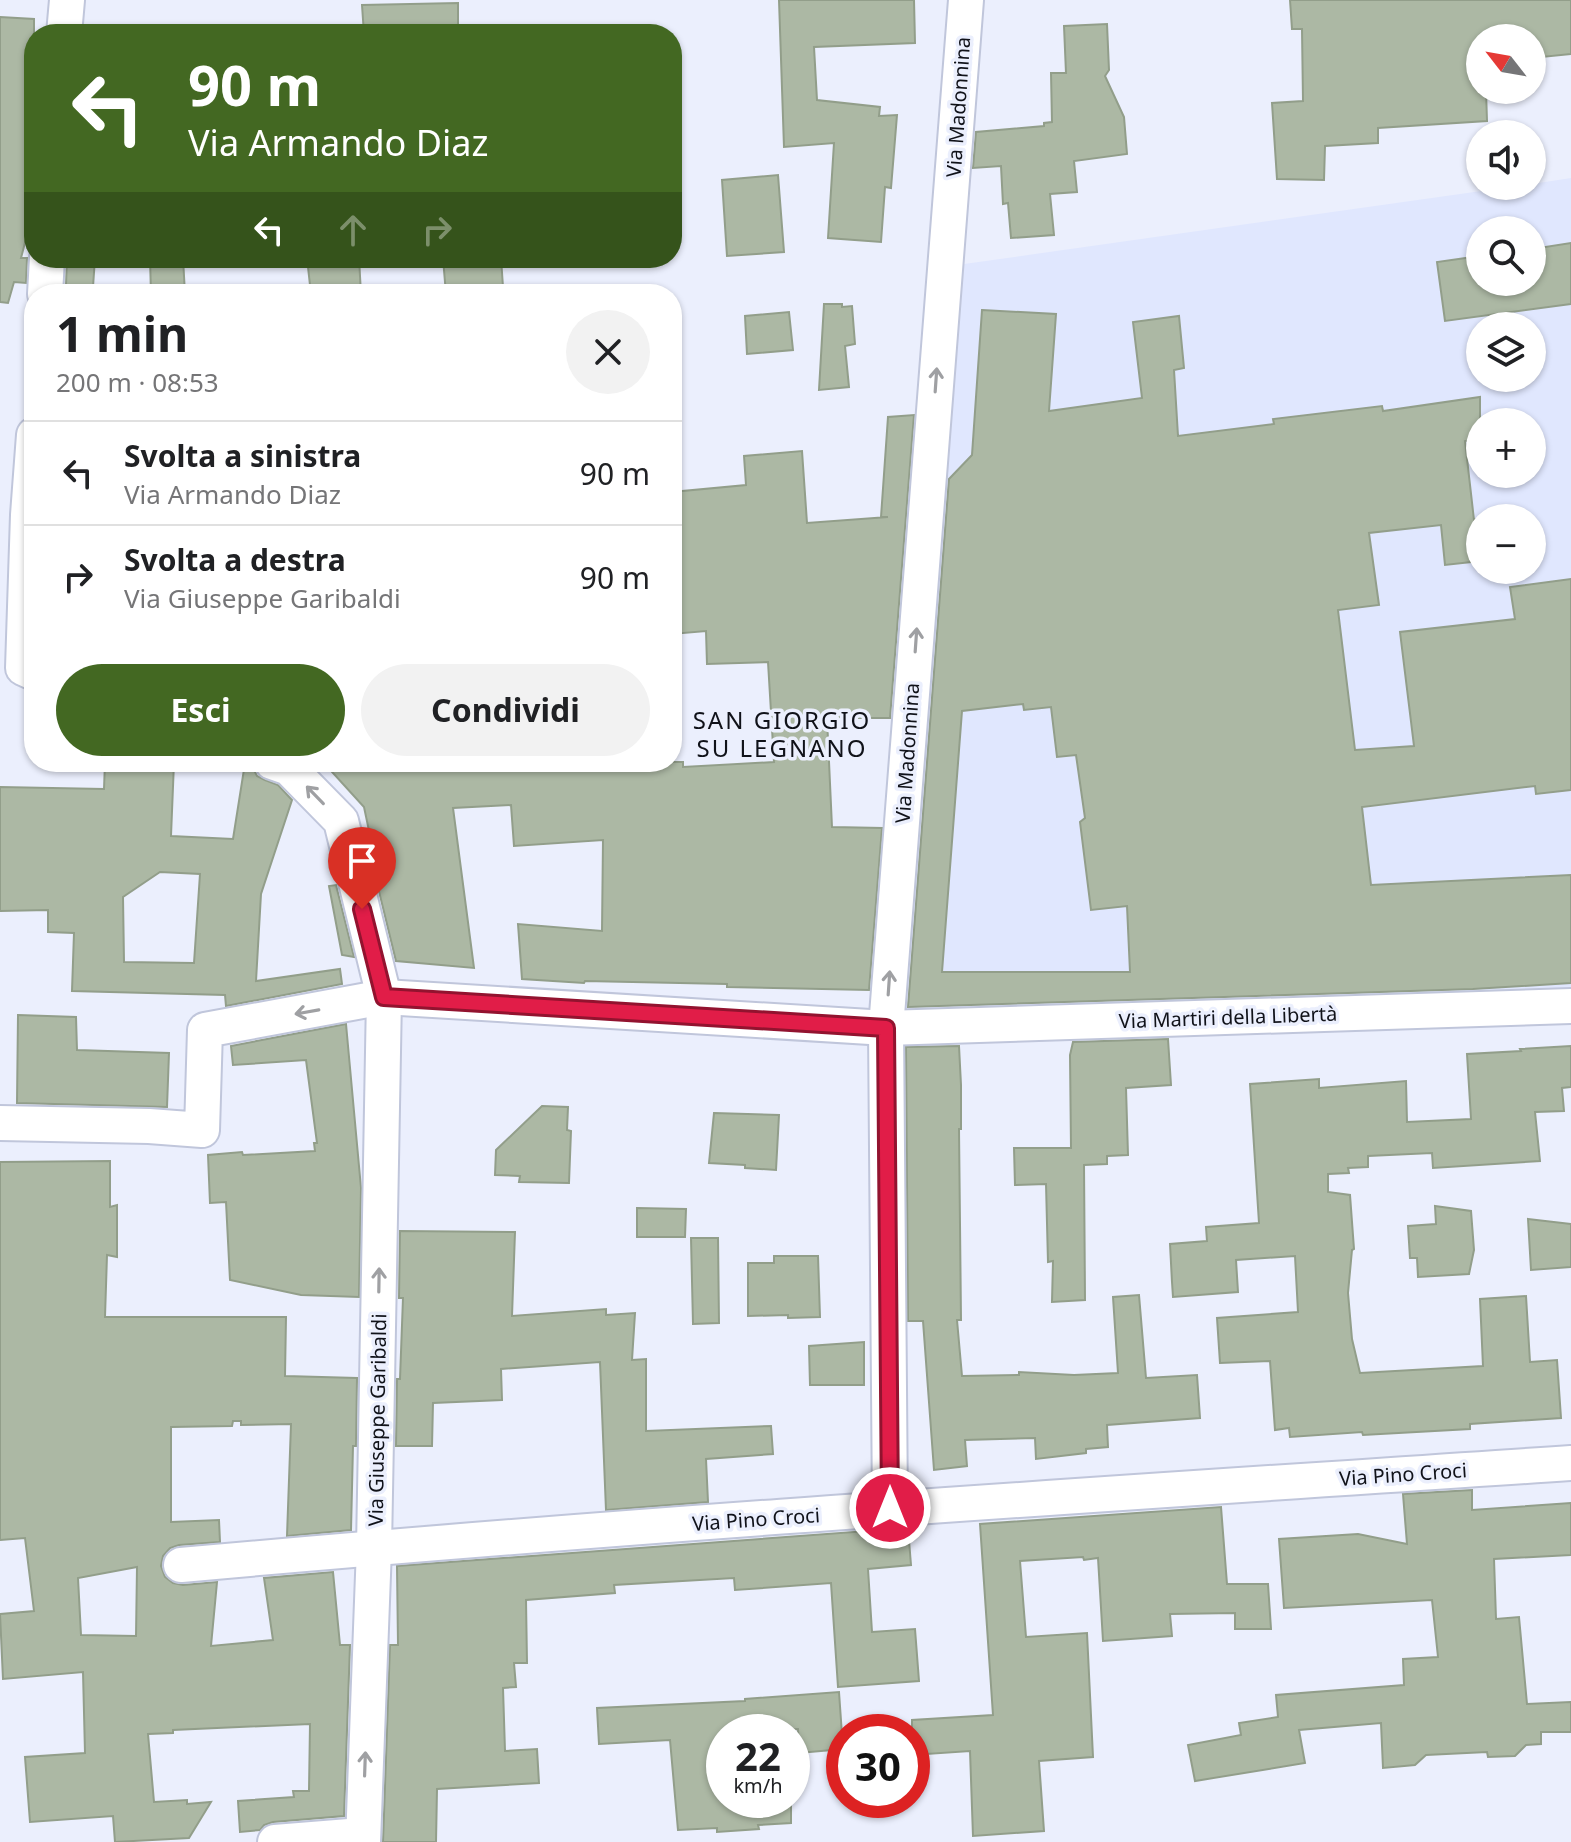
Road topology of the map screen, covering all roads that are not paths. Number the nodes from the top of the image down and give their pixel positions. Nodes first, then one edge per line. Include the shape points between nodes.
1 (67, 0) edge
2 (966, 0) edge
3 (65, 24) edge
4 (24, 475) edge
5 (14, 515) edge
6 (24, 626) edge
7 (293, 772) edge
8 (384, 997) junction
9 (1571, 1006) edge
10 (886, 1028) junction
11 (0, 1123) edge
12 (1571, 1463) edge
13 (890, 1508) junction
14 (374, 1548) junction
15 (181, 1565) dead end
16 (362, 1839) edge
17 (275, 1842) edge

1 - 3 street
10 -> 2 street, Via Madonnina
4 - 5 street
5 - 6 street
8 -> 7 street, Via Giuseppe Garibaldi via 341,821
8 - 10 street, Via Martiri della Libertà
8 -> 11 street via 205,1030 202,1130
14 -> 8 street, Via Giuseppe Garibaldi
9 - 10 street, Via Martiri della Libertà
10 - 13 street, Via Madonnina
12 - 13 street, Via Pino Croci
13 - 14 street, Via Pino Croci
14 - 15 street, Via Pino Croci
16 -> 14 street, Via Giuseppe Garibaldi
16 - 17 street

